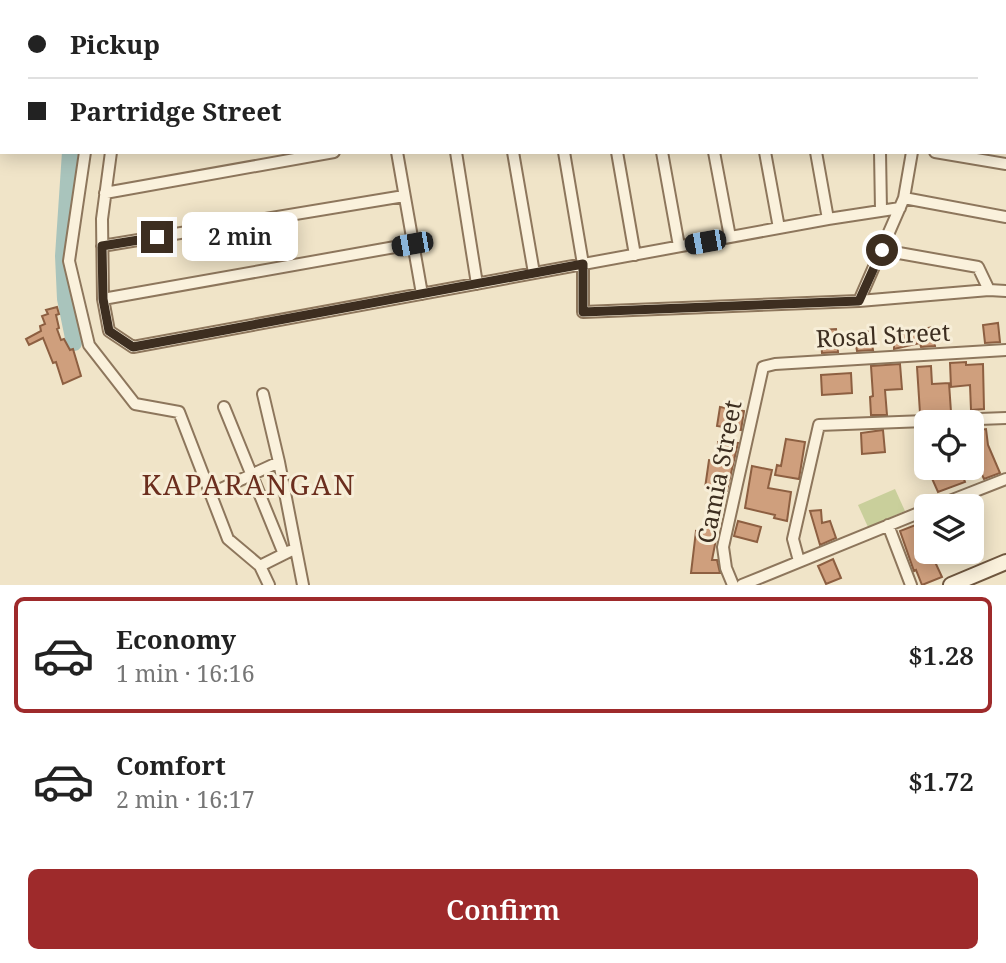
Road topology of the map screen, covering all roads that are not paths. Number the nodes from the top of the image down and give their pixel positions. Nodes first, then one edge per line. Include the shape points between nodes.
1 (85, 154) edge
2 (111, 154) edge
3 (323, 154) edge
4 (397, 154) edge
5 (456, 154) edge
6 (513, 154) edge
7 (564, 154) edge
8 (617, 154) edge
9 (662, 154) edge
10 (715, 154) edge
11 (765, 154) edge
12 (816, 154) edge
13 (880, 154) edge
14 (912, 154) edge
15 (962, 154) edge
16 (989, 156) edge
17 (1006, 164) edge
18 (106, 193) junction
19 (404, 196) junction
20 (902, 203) junction
21 (881, 210) junction
22 (1006, 218) edge
23 (828, 219) junction
24 (779, 228) junction
25 (730, 237) junction
26 (412, 244) junction
27 (102, 246) junction
28 (679, 246) junction
29 (882, 250) junction
30 (635, 255) junction
31 (583, 264) junction
32 (534, 273) junction
33 (477, 284) junction
34 (989, 290) junction
35 (1006, 291) edge
36 (422, 294) junction
37 (103, 299) junction
38 (859, 301) junction
39 (1006, 350) edge
40 (763, 367) joint
41 (263, 394) dead end
42 (224, 407) dead end
43 (1006, 418) edge
44 (279, 462) junction
45 (252, 474) junction
46 (1006, 479) edge
47 (210, 494) junction
48 (968, 494) edge
49 (914, 515) edge
50 (888, 525) junction
51 (295, 548) junction
52 (284, 554) junction
53 (799, 561) junction
54 (1006, 562) edge
55 (260, 566) junction
56 (269, 585) edge
57 (303, 585) edge
58 (733, 585) edge
59 (742, 585) edge
60 (911, 585) edge
61 (951, 585) edge

1 - 47 street via 69,261 89,345 135,404 178,412
2 - 18 street
3 - 18 street
4 - 19 street
5 - 33 street
6 - 32 street
7 - 31 street
8 - 30 street
9 - 28 street
10 - 25 street
11 - 24 street
12 - 23 street
13 - 21 street
14 - 20 street
15 - 16 street
16 - 17 street
18 - 27 street
19 - 26 street
19 - 27 street
20 - 21 street
20 - 22 street
20 - 29 street
21 - 23 street
23 - 24 street
24 - 25 street
25 - 28 street
26 - 36 street
26 - 37 street
27 - 37 street
28 - 30 street
29 - 34 street via 978,267
29 - 38 street
30 - 31 street
31 - 32 street
31 - 38 street via 583,312
32 - 33 street
33 - 36 street
34 - 35 street
34 - 38 street
36 - 37 street via 133,347 109,331
39 - 40 street, Rosal Street
40 - 58 street, Camia Street via 723,547
41 - 44 street
42 - 45 street
43 - 53 street via 819,425 793,539
44 - 45 street
44 - 51 street
45 - 47 street
45 - 52 street
46 - 48 street
47 - 55 street via 228,539
49 - 50 street
50 - 53 street
50 - 60 street
51 - 52 street
51 - 57 street
52 - 55 street
53 - 59 street
54 - 61 main road
55 - 56 street

